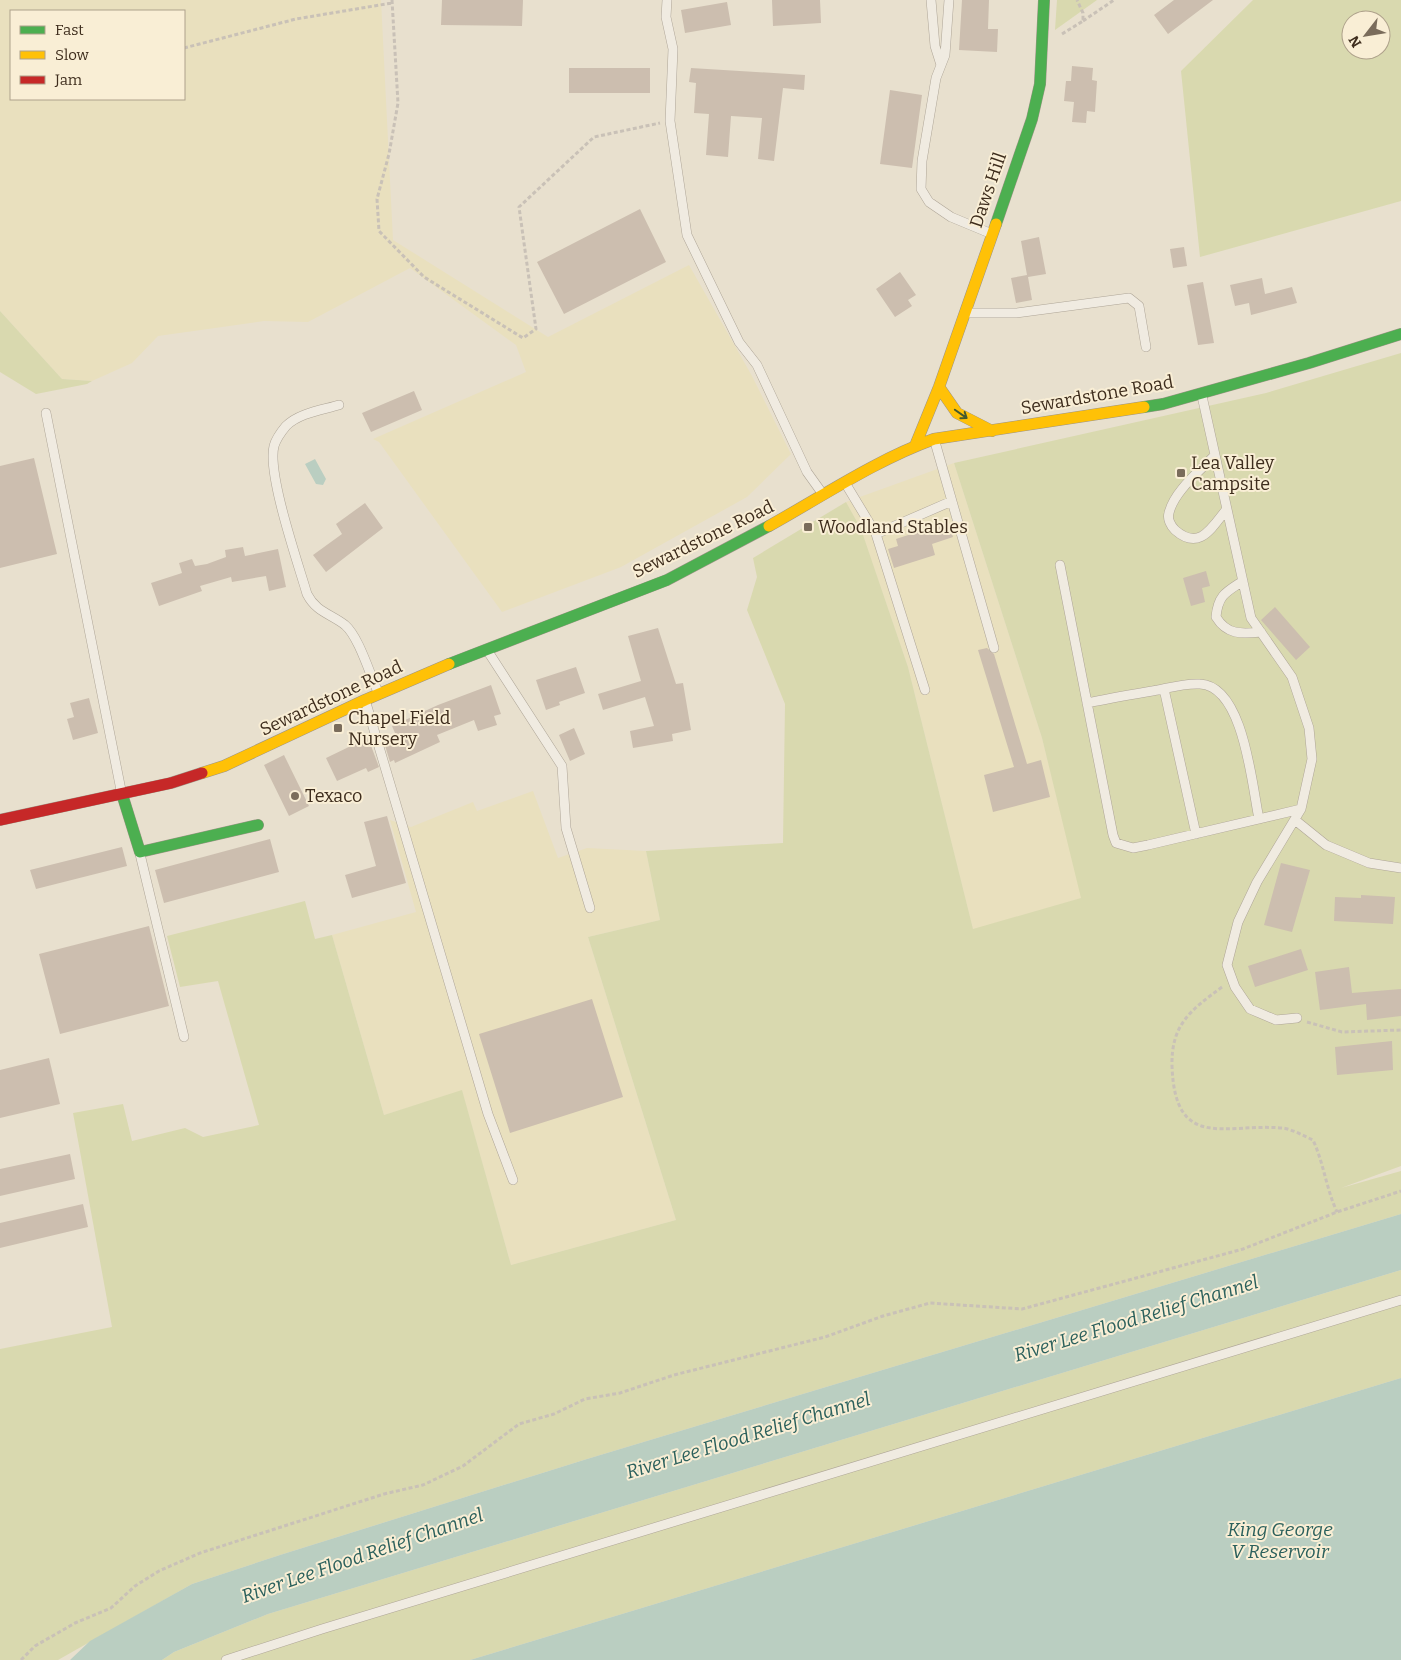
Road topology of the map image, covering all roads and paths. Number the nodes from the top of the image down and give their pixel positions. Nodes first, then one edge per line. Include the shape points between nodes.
1 (667, 0) edge
2 (931, 0) edge
3 (949, 0) edge
4 (1044, 0) edge
5 (1077, 0) edge
6 (1114, 0) edge
7 (392, 2) edge
8 (1082, 21) junction
9 (1042, 47) junction
10 (185, 48) edge
11 (941, 66) junction
12 (670, 121) junction
13 (992, 234) junction
14 (965, 313) junction
15 (1401, 334) edge
16 (1146, 347) dead end
17 (939, 387) junction
18 (1202, 393) junction
19 (338, 405) dead end
20 (46, 413) dead end
21 (992, 431) junction
22 (934, 439) junction
23 (915, 446) junction
24 (1215, 456) junction
25 (846, 483) junction
26 (824, 496) junction
27 (952, 501) junction
28 (1226, 510) junction
29 (876, 534) junction
30 (1060, 565) dead end
31 (1243, 581) junction
32 (1261, 632) junction
33 (486, 648) junction
34 (994, 648) dead end
35 (1164, 688) junction
36 (925, 690) dead end
37 (379, 694) junction
38 (365, 700) junction
39 (1087, 703) junction
40 (122, 794) junction
41 (1302, 809) junction
42 (1259, 819) junction
43 (0, 820) edge
44 (1295, 820) junction
45 (258, 825) dead end
46 (1196, 834) junction
47 (140, 852) junction
48 (1401, 868) edge
49 (590, 908) dead end
50 (1233, 979) junction
51 (1298, 1018) joint
52 (1401, 1030) edge
53 (184, 1037) dead end
54 (512, 1180) dead end
55 (1401, 1191) edge
56 (1337, 1212) junction
57 (1401, 1300) edge
58 (20, 1660) edge
59 (226, 1660) edge

1 - 12 lane via 666,17 673,50
2 - 11 lane via 934,46
3 - 11 lane via 945,55
4 - 9 main road, Daws Hill
5 - 8 path via 1083,13
6 - 8 path
7 - 10 path via 296,20
7 - 12 path via 398,103 377,199 380,231 424,277 523,338 536,329 519,207 594,137
8 - 9 path
9 - 13 main road, Daws Hill via 1040,84 1032,118
11 - 13 lane via 936,78 922,161 921,189 929,202 951,217
12 - 26 lane via 687,235 739,342 757,365 807,472
13 - 14 main road, Daws Hill
14 - 16 lane via 1016,313 1129,298 1139,306
14 - 17 main road, Daws Hill
15 - 18 main road, Sewardstone Road
17 -> 21 main road via 957,413
17 - 23 main road, Daws Hill
18 - 21 main road, Sewardstone Road via 1163,404
18 - 24 lane
19 - 37 lane via 302,416 287,425 274,446 274,470 307,594 312,604 346,626
20 - 40 lane
21 - 22 main road, Sewardstone Road
22 - 23 main road, Sewardstone Road
22 - 27 lane
23 - 25 main road, Sewardstone Road
24 - 28 lane
24 - 28 lane via 1182,491 1168,515 1172,526 1183,537 1192,540 1202,537
25 - 26 main road, Sewardstone Road
25 - 29 lane
26 - 33 main road, Sewardstone Road via 667,580
27 - 29 lane
27 - 34 lane
28 - 31 lane
29 - 36 lane
30 - 39 lane
31 - 32 lane via 1251,618
31 - 32 lane via 1219,600 1216,617 1230,632
32 - 41 lane via 1292,677 1309,728 1312,760
33 - 37 main road, Sewardstone Road
33 - 49 lane via 562,766 566,828
35 - 39 lane
35 - 42 lane via 1201,684 1223,695 1234,712 1241,733
35 - 46 lane
37 - 38 main road, Sewardstone Road
38 - 40 main road, Sewardstone Road via 224,766
38 - 54 lane via 488,1114
39 - 46 lane via 1116,843 1132,848
40 - 43 main road, Sewardstone Road
40 - 47 main road
41 - 42 lane
41 - 44 lane
42 - 46 lane
44 - 48 lane via 1326,845 1369,863
44 - 50 lane via 1257,882 1238,922 1227,965
45 - 47 main road
47 - 53 lane
50 - 51 lane via 1250,1009 1276,1020
50 - 56 path via 1179,1024 1172,1053 1172,1078 1179,1102 1190,1121 1209,1129 1283,1128 1313,1140 1323,1160 1328,1192
51 - 52 path via 1342,1032
55 - 56 path
56 - 58 path via 1243,1249 1022,1309 930,1303 825,1337 674,1375 620,1393 585,1399 554,1414 519,1424 462,1466 423,1485 384,1494 209,1550 159,1571 135,1586 111,1608 43,1641
57 - 59 lane

